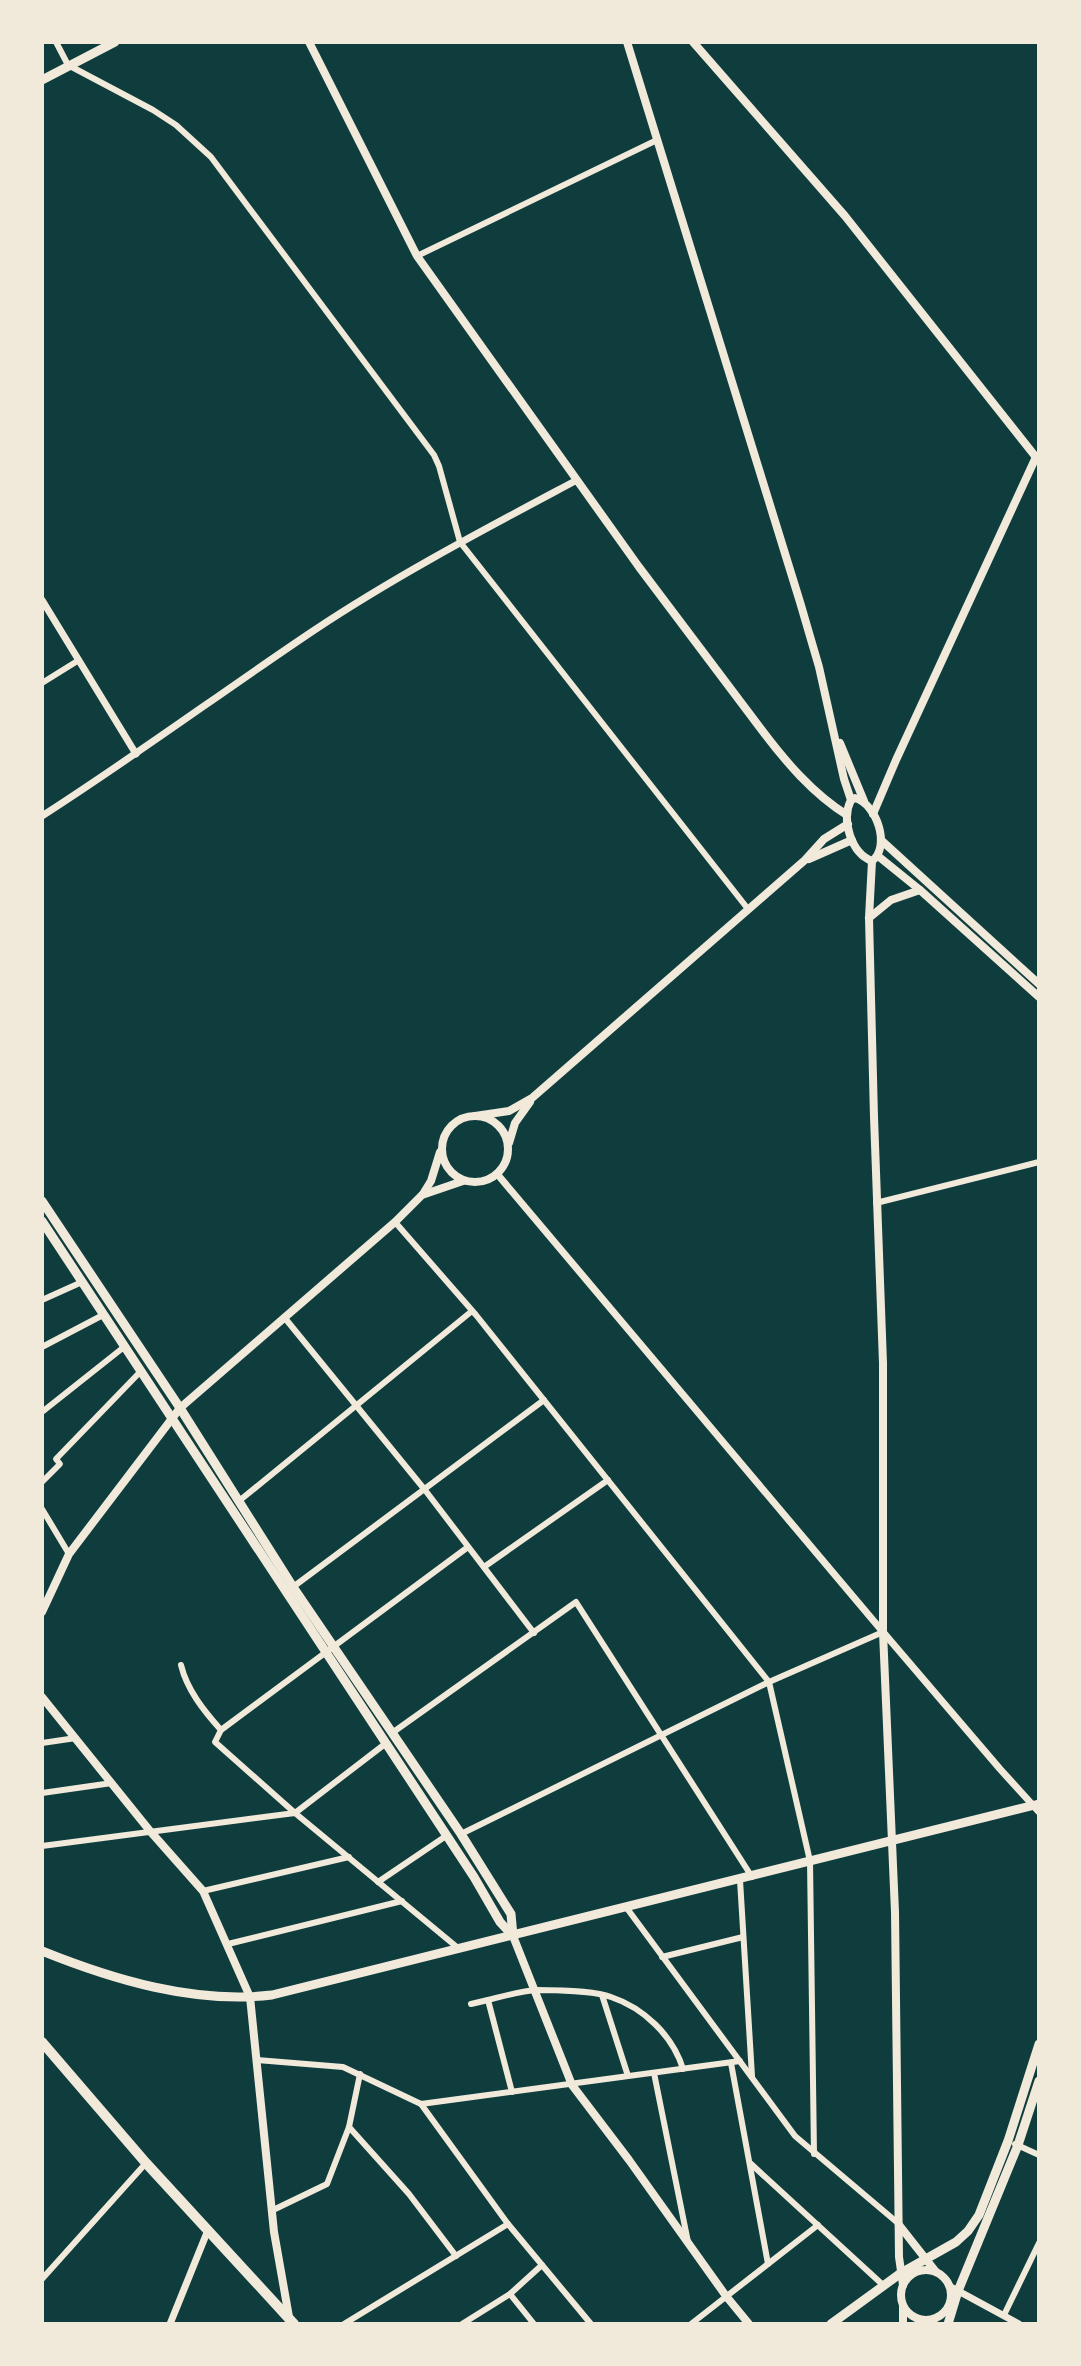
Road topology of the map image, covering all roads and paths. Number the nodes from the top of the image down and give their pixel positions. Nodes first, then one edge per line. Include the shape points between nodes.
1 (56, 42) edge
2 (115, 42) edge
3 (309, 42) edge
4 (627, 42) edge
5 (693, 42) edge
6 (68, 65) junction
7 (42, 80) edge
8 (657, 140) junction
9 (417, 256) junction
10 (1038, 459) edge
11 (577, 480) junction
12 (460, 542) junction
13 (42, 600) edge
14 (79, 660) junction
15 (42, 683) edge
16 (833, 728) junction
17 (136, 754) junction
18 (851, 800) junction
19 (864, 802) junction
20 (873, 814) junction
21 (42, 816) edge
22 (847, 819) junction
23 (852, 840) junction
24 (881, 840) junction
25 (875, 859) junction
26 (805, 860) junction
27 (920, 890) junction
28 (748, 909) junction
29 (869, 918) junction
30 (1039, 984) edge
31 (1039, 997) edge
32 (532, 1098) junction
33 (475, 1116) junction
34 (443, 1143) junction
35 (509, 1145) junction
36 (1039, 1162) edge
37 (498, 1175) junction
38 (463, 1181) junction
39 (422, 1195) junction
40 (42, 1201) edge
41 (876, 1203) junction
42 (42, 1221) edge
43 (395, 1222) junction
44 (47, 1238) edge
45 (82, 1282) junction
46 (42, 1300) edge
47 (472, 1311) junction
48 (103, 1315) junction
49 (284, 1317) junction
50 (42, 1347) edge
51 (124, 1347) junction
52 (141, 1371) junction
53 (544, 1400) junction
54 (356, 1406) junction
55 (180, 1408) junction
56 (42, 1412) edge
57 (172, 1417) junction
58 (608, 1480) junction
59 (42, 1482) edge
60 (425, 1490) junction
61 (239, 1501) junction
62 (42, 1509) edge
63 (468, 1547) junction
64 (69, 1554) junction
65 (484, 1567) junction
66 (293, 1587) junction
67 (42, 1612) edge
68 (883, 1632) junction
69 (534, 1633) junction
70 (334, 1646) junction
71 (324, 1653) junction
72 (181, 1665) dead end
73 (769, 1682) junction
74 (42, 1697) edge
75 (221, 1730) junction
76 (392, 1733) junction
77 (661, 1734) junction
78 (76, 1738) junction
79 (42, 1743) edge
80 (385, 1744) junction
81 (112, 1783) junction
82 (42, 1793) edge
83 (1038, 1807) edge
84 (295, 1813) junction
85 (150, 1831) junction
86 (461, 1834) junction
87 (446, 1836) junction
88 (892, 1841) junction
89 (42, 1846) edge
90 (349, 1857) junction
91 (810, 1861) junction
92 (752, 1877) junction
93 (740, 1880) junction
94 (378, 1882) junction
95 (203, 1891) junction
96 (402, 1901) junction
97 (626, 1907) junction
98 (513, 1936) junction
99 (743, 1937) junction
100 (228, 1944) junction
101 (458, 1948) junction
102 (42, 1951) edge
103 (662, 1957) junction
104 (535, 1990) junction
105 (602, 1995) junction
106 (250, 1997) junction
107 (488, 2000) junction
108 (471, 2004) dead end
109 (42, 2042) edge
110 (1039, 2044) edge
111 (257, 2060) junction
112 (740, 2061) junction
113 (731, 2063) junction
114 (683, 2069) junction
115 (654, 2073) junction
116 (360, 2074) junction
117 (628, 2076) junction
118 (752, 2076) junction
119 (1039, 2081) edge
120 (572, 2085) junction
121 (512, 2092) junction
122 (421, 2104) junction
123 (349, 2127) junction
124 (1013, 2143) junction
125 (814, 2154) junction
126 (1039, 2155) edge
127 (146, 2163) junction
128 (750, 2163) junction
129 (271, 2211) junction
130 (508, 2224) junction
131 (899, 2224) junction
132 (818, 2225) junction
133 (208, 2230) junction
134 (1039, 2243) edge
135 (689, 2245) junction
136 (456, 2256) junction
137 (927, 2258) junction
138 (768, 2264) junction
139 (542, 2265) junction
140 (936, 2272) junction
141 (901, 2273) junction
142 (42, 2279) edge
143 (883, 2285) junction
144 (903, 2285) junction
145 (954, 2288) junction
146 (510, 2294) junction
147 (726, 2296) junction
148 (903, 2305) junction
149 (1004, 2315) junction
150 (291, 2321) edge
151 (170, 2324) edge
152 (344, 2324) edge
153 (462, 2324) edge
154 (534, 2324) edge
155 (591, 2324) edge
156 (691, 2324) edge
157 (749, 2324) edge
158 (831, 2324) edge
159 (903, 2324) edge
160 (948, 2324) edge
161 (1019, 2324) edge

1 - 6 street
2 - 6 main road
3 - 9 main road
4 - 8 main road
5 - 10 main road via 845,216
6 - 7 main road
6 - 12 street via 153,110 211,157 434,455
8 - 9 street
8 - 16 main road via 800,602
9 - 11 main road
10 - 20 main road
11 - 12 street
11 - 22 main road via 776,748
12 - 17 street via 315,630
12 - 28 street
13 - 14 street
14 - 15 street
14 - 17 street
16 - 18 main road
16 - 19 main road
17 - 21 street
18 - 19 main road
18 - 22 main road
19 - 20 main road
20 - 24 main road
22 - 23 main road
22 - 26 main road
23 - 25 main road via 863,857
23 - 26 main road
24 - 25 main road
24 - 30 main road
25 - 27 main road
25 - 29 main road
26 - 28 main road
27 - 29 main road via 891,900
27 - 31 main road
28 - 32 main road
29 - 41 main road
32 - 33 main road via 509,1111
32 - 35 main road via 515,1123
33 - 34 main road via 457,1121
33 - 35 main road via 495,1122
34 - 38 main road via 449,1172
34 - 39 main road
35 - 37 main road
36 - 41 street
37 - 38 main road
37 - 68 street
38 - 39 main road
39 - 43 main road
40 - 55 main road
41 - 68 main road via 883,1363
42 - 44 main road
43 - 47 street
43 - 49 main road
44 - 45 main road
45 - 46 street
45 - 48 main road
47 - 53 street
47 - 54 street
48 - 50 street
48 - 51 main road
49 - 54 street
49 - 55 main road
51 - 52 main road
51 - 56 street
52 - 57 main road
52 - 59 street via 56,1459 60,1464
53 - 58 street
53 - 60 street
54 - 60 street
54 - 61 street
55 - 57 main road
55 - 61 main road
57 - 64 main road
57 - 71 main road
58 - 65 street
58 - 73 street
60 - 63 street
60 - 66 street
61 - 66 main road
62 - 64 street
63 - 65 street
63 - 70 street
64 - 67 main road
65 - 69 street
66 - 70 main road
68 - 73 street
68 - 83 street
68 - 88 main road
69 - 76 street
69 - 77 street via 576,1602
70 - 71 street
70 - 76 main road
71 - 75 street
71 - 80 main road
72 - 75 street via 195,1697
73 - 77 street
73 - 91 street
74 - 78 main road
75 - 84 street via 215,1742
76 - 86 main road
77 - 86 street
77 - 92 street
78 - 79 street
78 - 81 main road
80 - 84 street
80 - 87 main road
81 - 82 street
81 - 85 main road
83 - 88 main road
84 - 85 street
84 - 90 street
85 - 89 street
85 - 95 main road
86 - 98 main road via 511,1914
87 - 94 street
87 - 98 main road
88 - 91 main road
88 - 131 main road
90 - 94 street
90 - 95 street
91 - 92 main road
91 - 125 street
92 - 93 main road
93 - 97 main road
93 - 99 street
94 - 96 street
95 - 100 main road
96 - 100 street
96 - 101 street
97 - 98 main road
97 - 103 street
98 - 101 main road
98 - 104 main road
99 - 103 street
99 - 118 street
100 - 106 main road
101 - 106 main road
102 - 106 main road via 104,1974 181,1993
103 - 112 street
104 - 105 street
104 - 107 street
104 - 120 main road
105 - 114 street via 659,2027 678,2052
105 - 117 street
106 - 111 main road
107 - 108 street
107 - 121 street
109 - 127 highway
110 - 124 main road
111 - 116 street via 343,2067
111 - 129 main road
112 - 113 street
112 - 118 street
113 - 114 street
113 - 128 street
114 - 115 street
115 - 117 street
115 - 135 street
116 - 122 street
116 - 123 street
117 - 120 street
118 - 125 street
119 - 124 main road
120 - 121 street
120 - 135 main road
121 - 122 street
122 - 130 street
123 - 129 street via 327,2184
123 - 136 street
124 - 126 street
124 - 137 main road via 968,2231
124 - 145 main road
125 - 131 street
127 - 133 highway
127 - 142 street
128 - 132 street
128 - 138 street
129 - 150 main road
130 - 136 street
130 - 139 street
131 - 137 main road
131 - 141 main road
132 - 138 street
132 - 143 street
133 - 150 highway
133 - 151 street
134 - 149 street
135 - 147 main road
136 - 152 street
137 - 140 main road
137 - 141 main road
138 - 147 street
139 - 146 street
139 - 155 street
140 - 144 main road via 916,2272
140 - 145 main road
141 - 143 main road
141 - 144 main road
143 - 158 main road
144 - 148 main road
145 - 148 main road via 948,2307 936,2318 921,2319
145 - 149 street
145 - 160 main road
146 - 153 street
146 - 154 street
147 - 156 street
147 - 157 main road
148 - 159 main road
149 - 161 street

